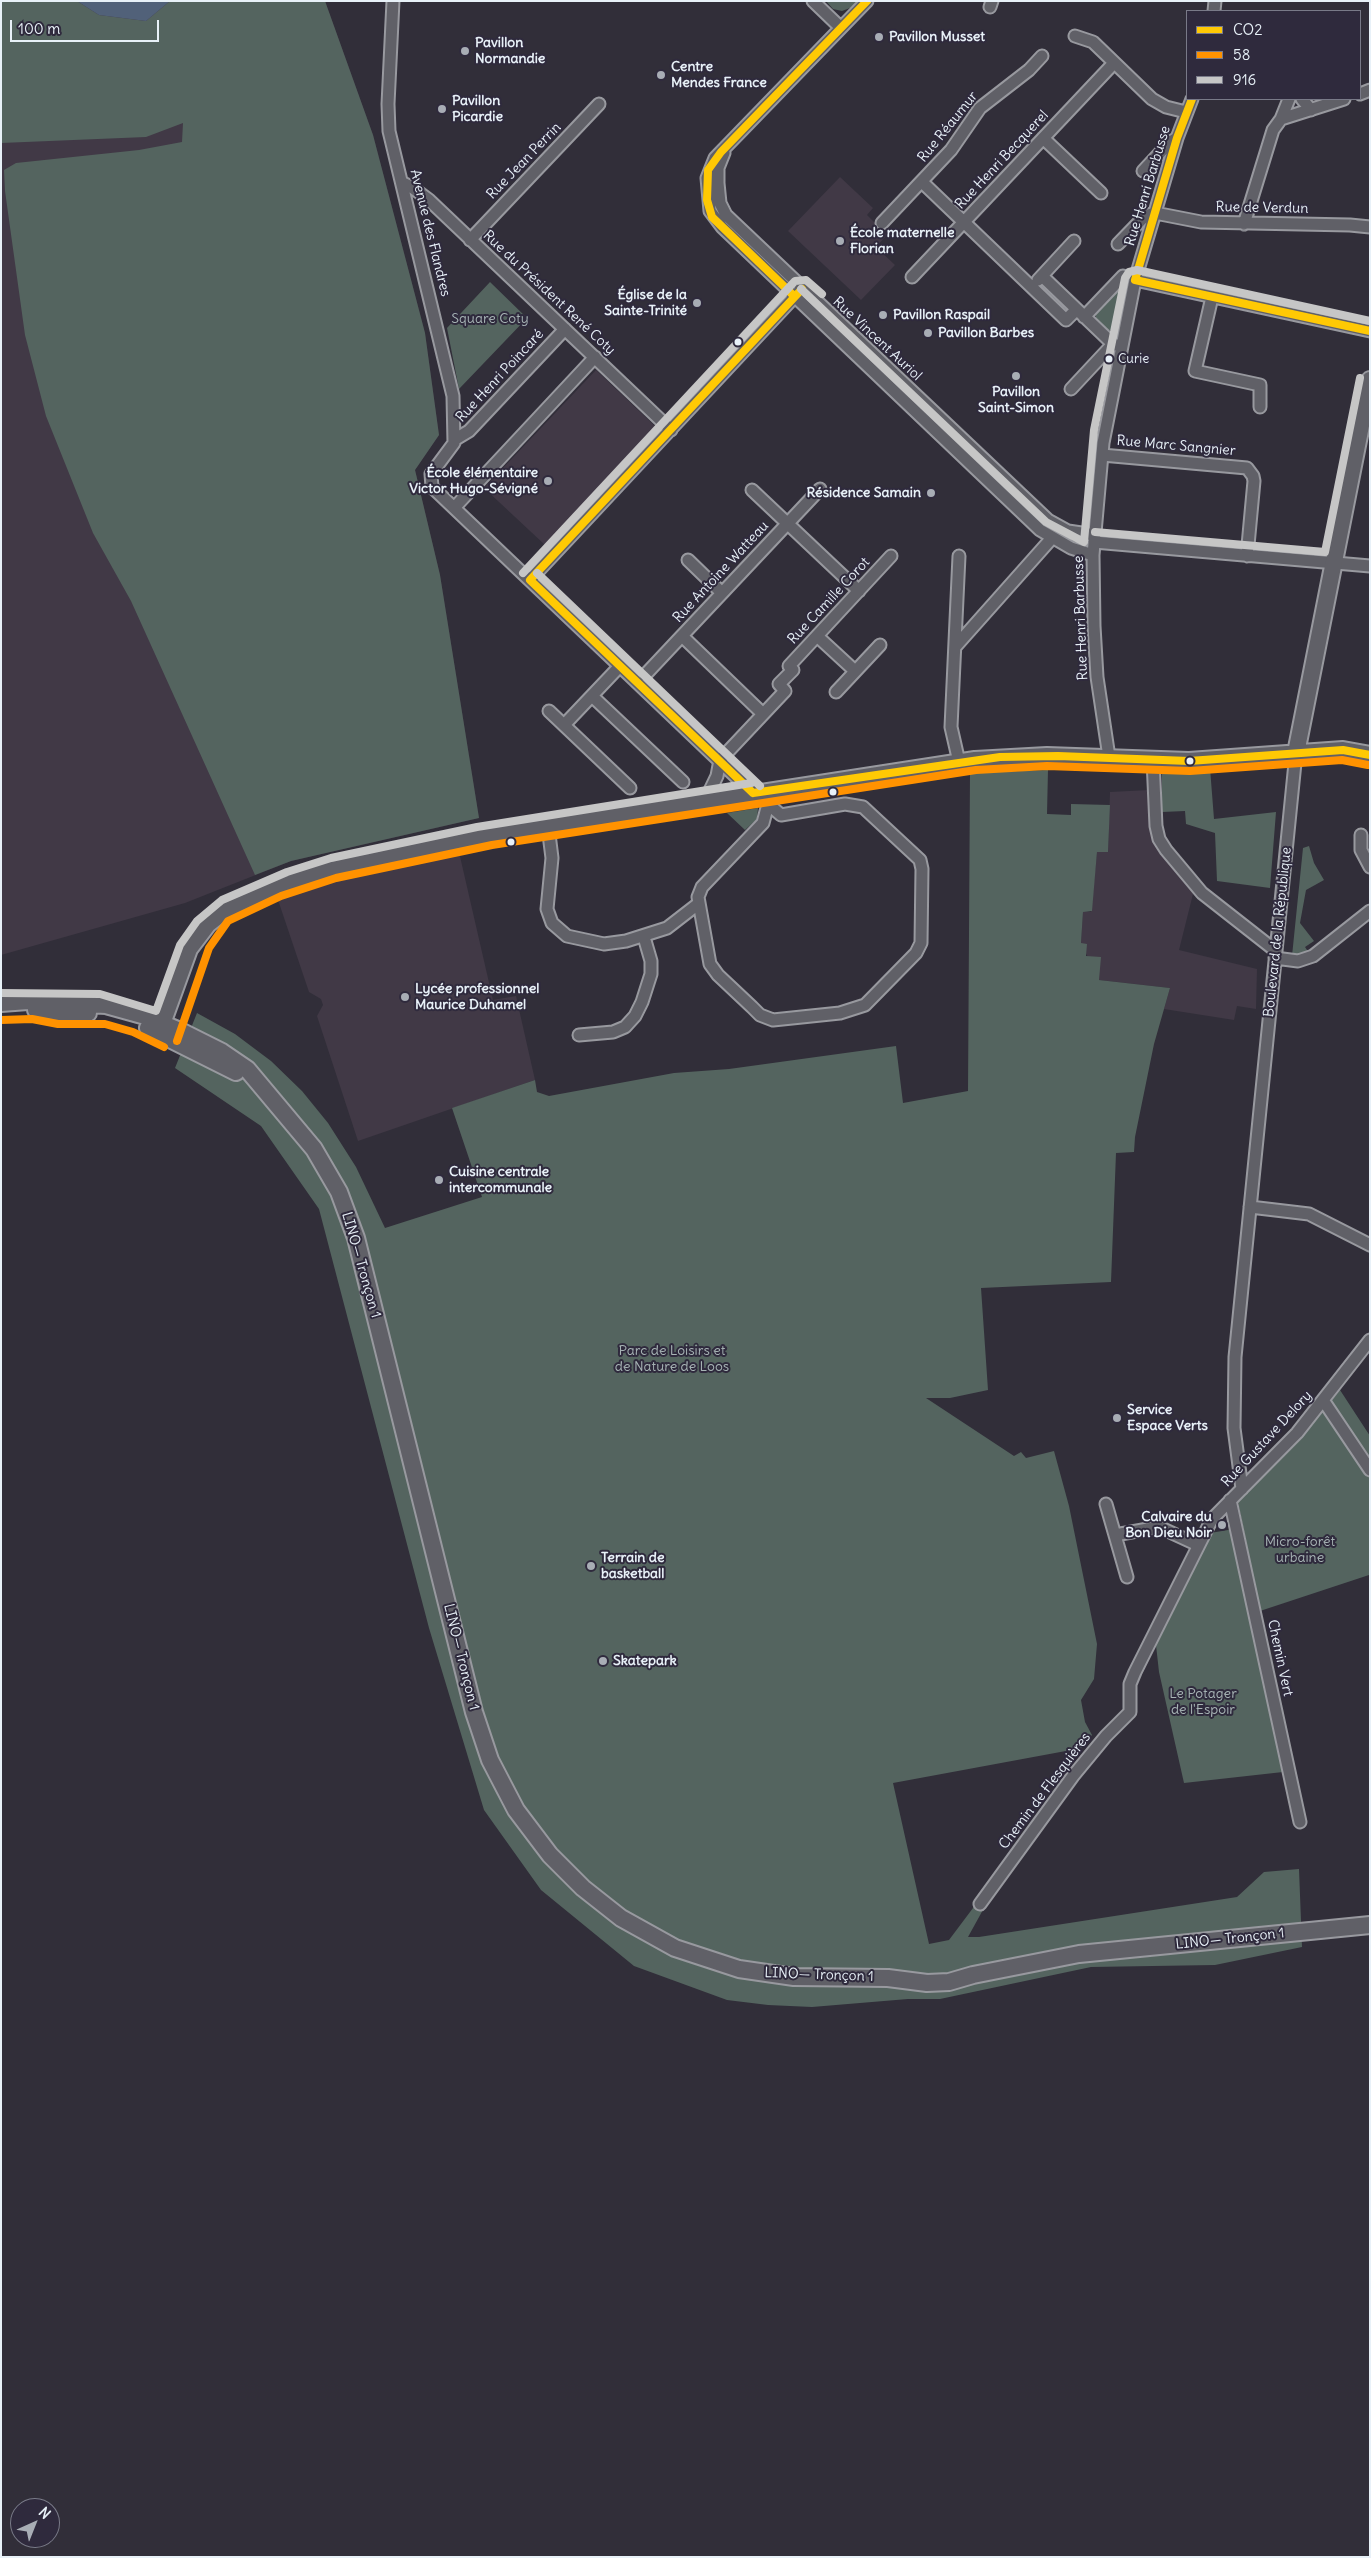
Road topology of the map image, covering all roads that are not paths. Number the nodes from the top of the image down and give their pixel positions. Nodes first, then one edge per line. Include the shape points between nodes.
1 (393, 1) edge
2 (813, 1) edge
3 (866, 1) edge
4 (840, 27) junction
5 (1075, 36) dead end
6 (1042, 56) dead end
7 (1114, 63) junction
8 (1192, 100) edge
9 (1289, 100) edge
10 (1303, 100) edge
11 (1341, 100) edge
12 (600, 104) dead end
13 (1311, 110) junction
14 (1186, 112) junction
15 (1281, 120) junction
16 (1042, 138) junction
17 (1177, 138) junction
18 (1143, 171) dead end
19 (922, 182) junction
20 (403, 183) junction
21 (1100, 193) dead end
22 (1155, 213) junction
23 (964, 222) junction
24 (882, 223) dead end
25 (1244, 224) junction
26 (1370, 227) edge
27 (470, 240) junction
28 (1074, 241) dead end
29 (1118, 244) dead end
30 (1042, 276) junction
31 (1122, 276) dead end
32 (912, 277) dead end
33 (1135, 280) junction
34 (1032, 287) junction
35 (798, 293) junction
36 (1212, 297) junction
37 (1080, 313) junction
38 (565, 329) junction
39 (1370, 331) edge
40 (1117, 345) junction
41 (594, 357) junction
42 (1370, 380) edge
43 (1071, 389) dead end
44 (1260, 407) dead end
45 (1365, 424) edge
46 (671, 430) junction
47 (454, 440) junction
48 (1102, 455) junction
49 (820, 489) dead end
50 (752, 490) dead end
51 (454, 508) junction
52 (787, 524) junction
53 (1052, 538) junction
54 (1095, 539) junction
55 (1094, 555) junction
56 (891, 556) dead end
57 (959, 556) dead end
58 (1247, 556) junction
59 (688, 560) dead end
60 (1333, 563) junction
61 (1370, 566) edge
62 (530, 580) junction
63 (859, 591) junction
64 (722, 592) junction
65 (682, 636) junction
66 (817, 636) junction
67 (880, 645) dead end
68 (955, 647) junction
69 (620, 666) junction
70 (855, 671) junction
71 (645, 675) dead end
72 (836, 692) dead end
73 (592, 696) junction
74 (549, 711) dead end
75 (763, 714) junction
76 (564, 726) junction
77 (1296, 753) junction
78 (1370, 755) edge
79 (1109, 757) junction
80 (720, 760) junction
81 (1153, 760) junction
82 (959, 762) junction
83 (683, 782) dead end
84 (630, 788) dead end
85 (762, 796) junction
86 (705, 800) junction
87 (548, 826) junction
88 (1361, 835) dead end
89 (1370, 867) edge
90 (698, 904) junction
91 (1370, 911) edge
92 (644, 936) junction
93 (1276, 955) junction
94 (1, 1003) edge
95 (1, 1010) edge
96 (165, 1030) junction
97 (579, 1035) dead end
98 (1250, 1207) junction
99 (1370, 1245) edge
100 (1370, 1340) edge
101 (1323, 1400) junction
102 (1368, 1465) edge
103 (1242, 1488) junction
104 (1230, 1500) junction
105 (1106, 1504) dead end
106 (1220, 1509) joint
107 (1115, 1535) junction
108 (1198, 1545) junction
109 (1126, 1577) dead end
110 (1300, 1822) dead end
111 (980, 1904) dead end
112 (1370, 1925) edge

1 - 20 street, Avenue des Flandres via 388,119
2 - 4 street
3 - 4 street, Rue Vincent Auriol
4 - 35 street, Rue Vincent Auriol via 730,143 718,168 723,212
5 - 7 street via 1093,42
6 - 19 street, Rue Réaumur via 980,108 951,150
7 - 14 street via 1152,99
7 - 16 street, Rue Henri Becquerel
8 - 14 street, Rue Henri Barbusse
9 - 15 street
10 - 13 street
11 - 13 street
12 - 27 street, Rue Jean Perrin
13 - 15 street
14 - 17 street, Rue Henri Barbusse
15 - 25 street via 1273,130
16 - 21 street
16 - 23 street, Rue Henri Becquerel
17 - 18 street
17 - 22 street, Rue Henri Barbusse
19 - 23 street
19 - 24 street, Rue Réaumur
20 - 27 street, Rue du Président René Coty via 421,193
20 - 47 street, Avenue des Flandres via 450,379
22 - 25 street, Rue de Verdun via 1192,222
22 - 29 street via 1145,216
22 - 33 street, Rue Henri Barbusse
23 - 32 street, Rue Henri Becquerel
23 - 34 street
25 - 26 street, Rue de Verdun
27 - 38 street, Rue du Président René Coty
28 - 30 street
30 - 34 street
30 - 37 street
31 - 37 street
33 - 36 street
33 - 40 street, Rue Henri Barbusse
34 - 37 street via 1066,320
35 - 46 street
35 - 53 street, Rue Vincent Auriol via 1019,510
35 - 54 street, Rue Vincent Auriol via 1048,520 1068,531
36 - 39 street
36 - 44 street via 1195,371 1260,385
37 - 40 street
38 - 41 street, Rue du Président René Coty
38 - 47 street, Rue Henri Poincaré via 469,431
40 - 43 street
40 - 48 street, Rue Henri Barbusse
41 - 46 street, Rue du Président René Coty
41 - 51 street
42 - 45 main road, Boulevard de la République
45 - 60 main road, Boulevard de la République
46 - 62 street
47 - 51 street via 451,450 431,474 431,483 436,491
48 - 54 street, Rue Henri Barbusse
48 - 58 street, Rue Marc Sangnier via 1247,468 1254,481
49 - 52 street, Rue Antoine Watteau
50 - 52 street
51 - 62 street
52 - 63 street
52 - 64 street, Rue Antoine Watteau
53 - 55 street, Rue Vincent Auriol
53 - 68 street
54 - 55 street, Rue Henri Barbusse
54 - 58 street, Rue Vincent Auriol
55 - 79 street, Rue Henri Barbusse via 1096,665
56 - 63 street, Rue Camille Corot
57 - 68 street
58 - 60 street, Rue Vincent Auriol
59 - 64 street
60 - 61 street, Rue Vincent Auriol
60 - 77 main road, Boulevard de la République
62 - 69 street
63 - 66 street, Rue Camille Corot
64 - 65 street, Rue Antoine Watteau
65 - 71 street, Rue Antoine Watteau
65 - 75 street
66 - 70 street
66 - 75 street, Rue Camille Corot via 789,666 793,670 779,684 785,690
67 - 70 street
68 - 82 street via 951,727
69 - 73 street
69 - 80 street
70 - 72 street
73 - 76 street
73 - 83 street
74 - 76 street
75 - 80 street
76 - 84 street
77 - 78 main road via 1343,750
77 - 81 main road
77 - 93 street, Boulevard de la République
79 - 81 main road
79 - 82 main road via 1029,756
80 - 85 street
80 - 86 street via 717,776
81 - 93 street via 1159,839 1202,893
82 - 85 main road
85 - 86 main road
85 - 90 street via 763,823 702,887
85 - 90 street via 781,815 844,804 857,805 872,813 914,853 922,869 922,936 916,953 865,1005 840,1013 773,1020 760,1014 712,968
86 - 87 main road
87 - 92 street via 552,858 547,909 556,928 572,938 593,943 611,944
87 - 96 main road via 467,839 320,871 221,913 192,943
88 - 89 street via 1361,850
90 - 92 street via 677,922
91 - 93 street via 1313,956 1298,962
92 - 97 street via 651,974 635,1016 613,1032
93 - 98 street, Boulevard de la République
94 - 96 main road via 99,1004
95 - 96 main road via 106,1014
96 - 112 main road, LINO— Tronçon 1 via 274,1100 321,1160 339,1192 353,1227 475,1717 496,1774 523,1820 558,1865 597,1900 641,1930 681,1950 739,1969 782,1976 888,1978 917,1982 945,1982 1079,1954
98 - 99 street via 1309,1214
98 - 103 street, Boulevard de la République via 1233,1401
100 - 101 street, Rue Gustave Delory
101 - 102 street
101 - 103 street, Rue Gustave Delory via 1297,1433
103 - 104 street, Rue Gustave Delory
104 - 106 street, Rue Gustave Delory
104 - 110 street, Chemin Vert
105 - 107 street
106 - 108 street, Chemin de Flesquières
107 - 108 street via 1159,1527
107 - 109 street
108 - 111 street, Chemin de Flesquières via 1132,1680 1128,1716 1106,1736 1073,1776

